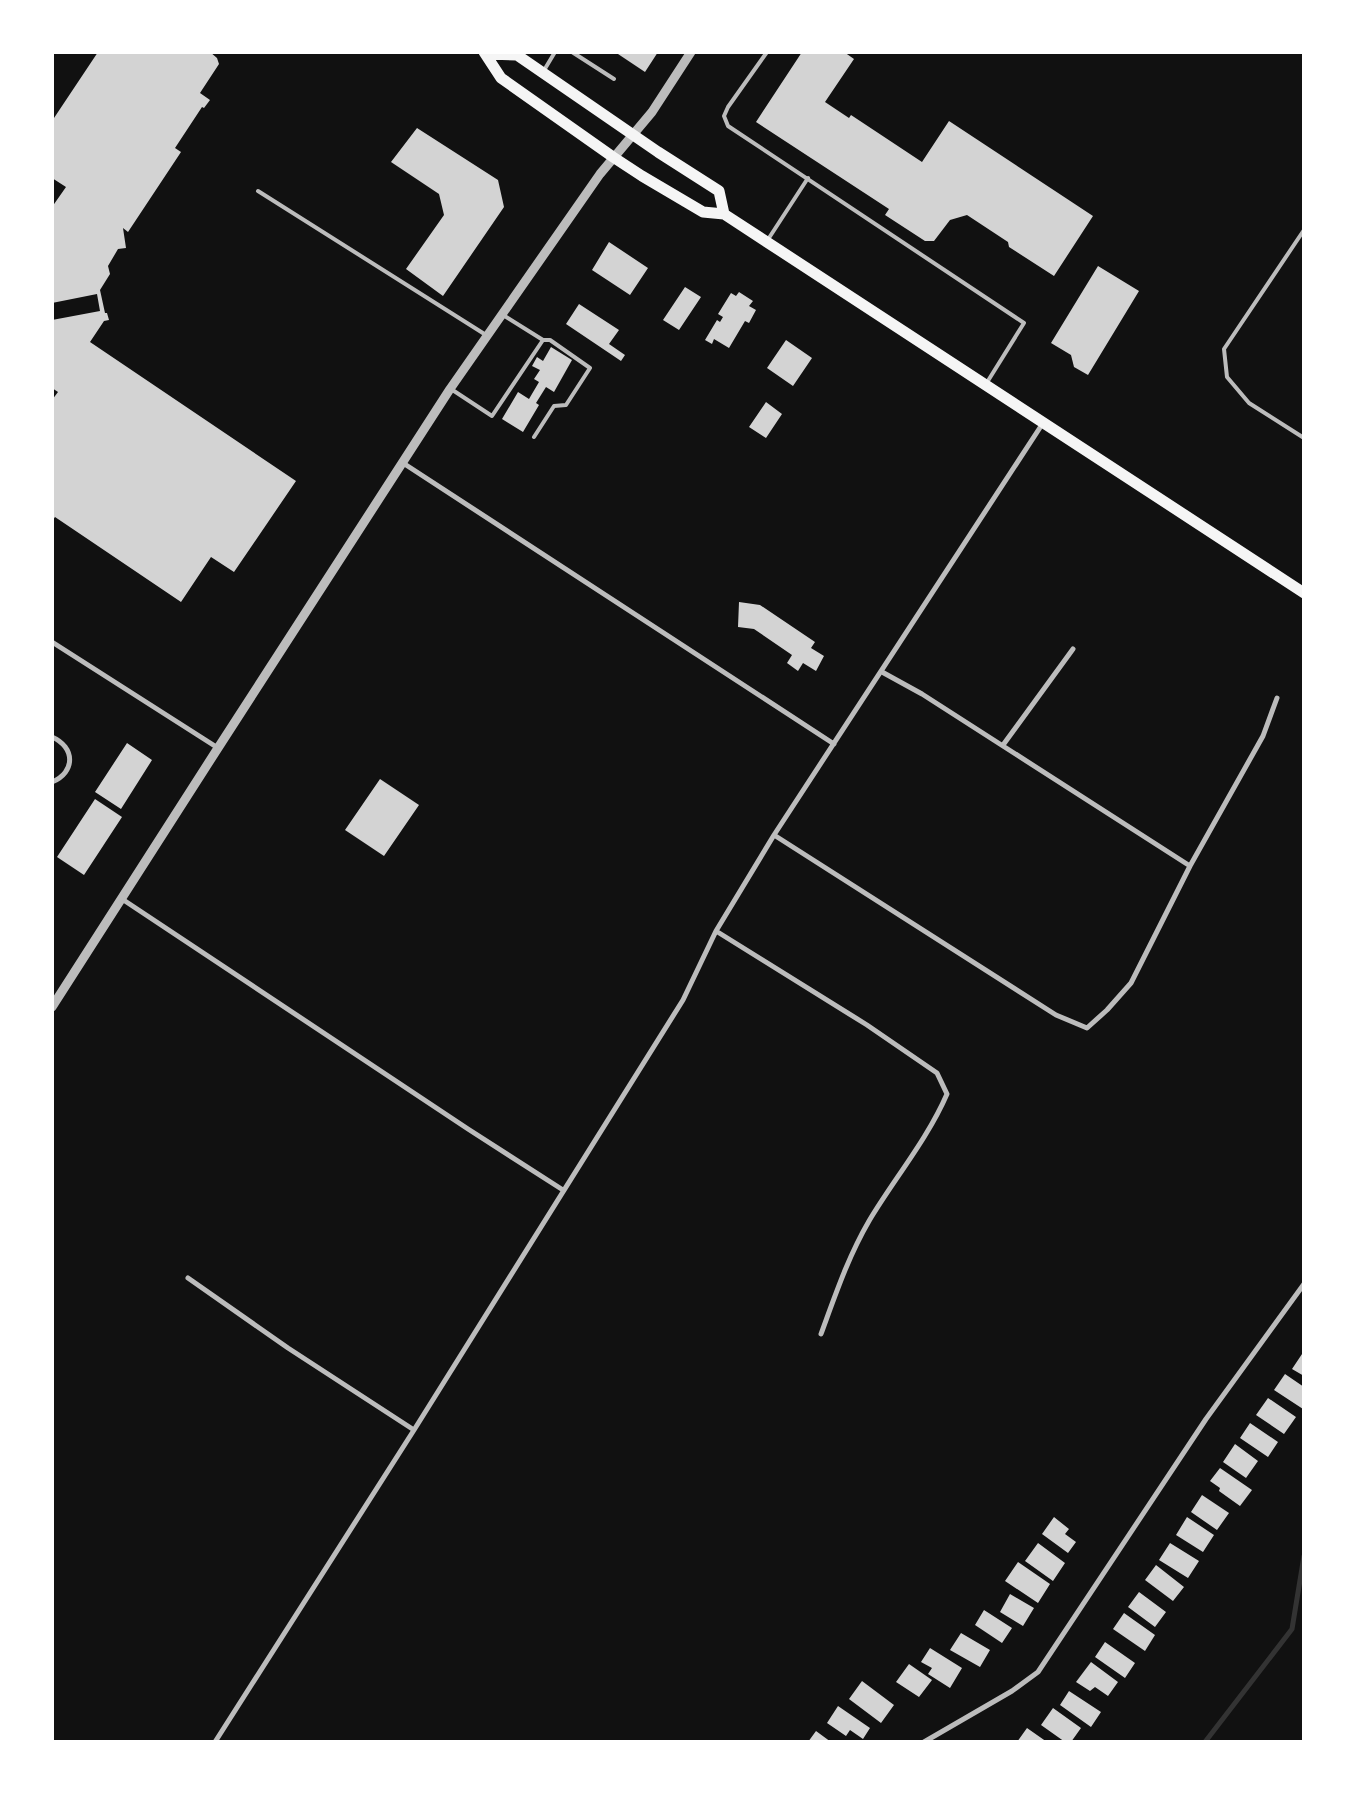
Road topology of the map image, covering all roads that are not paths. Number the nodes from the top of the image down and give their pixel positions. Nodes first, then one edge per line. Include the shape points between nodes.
1 (555, 52) edge
2 (572, 52) edge
3 (691, 52) edge
4 (767, 52) edge
5 (485, 53) edge
6 (542, 73) junction
7 (614, 79) dead end
8 (633, 135) junction
9 (614, 157) junction
10 (808, 178) junction
11 (258, 191) dead end
12 (724, 214) junction
13 (1304, 230) edge
14 (767, 241) junction
15 (501, 314) junction
16 (486, 336) junction
17 (543, 340) junction
18 (986, 385) junction
19 (450, 388) junction
20 (1043, 423) junction
21 (534, 437) dead end
22 (1304, 438) edge
23 (402, 463) junction
24 (1304, 593) edge
25 (52, 642) edge
26 (1073, 649) dead end
27 (882, 672) junction
28 (1277, 698) dead end
29 (52, 737) edge
30 (834, 744) junction
31 (1003, 745) junction
32 (218, 748) junction
33 (52, 782) edge
34 (774, 835) junction
35 (1190, 866) junction
36 (122, 899) junction
37 (716, 931) junction
38 (52, 1007) edge
39 (563, 1190) junction
40 (188, 1278) dead end
41 (1304, 1284) edge
42 (821, 1334) dead end
43 (414, 1430) junction
44 (215, 1742) edge
45 (924, 1742) edge

1 - 6 lane
2 - 7 lane
3 - 8 street
4 - 10 lane via 724,116 728,126
5 - 6 main road via 517,55
5 - 9 main road via 501,78
6 - 8 main road
8 - 9 street
8 - 12 main road via 719,191
9 - 12 main road via 703,212
9 - 15 street
10 - 14 lane
10 - 18 lane via 1024,323
11 - 16 lane
12 - 14 main road
13 - 22 lane via 1224,349 1228,377 1249,403
14 - 18 main road
15 - 16 street
15 - 17 lane
16 - 19 street
17 - 19 lane via 492,416
17 - 21 lane via 550,340 590,368 566,405 554,406
18 - 20 main road
19 - 23 street
20 - 24 main road
20 - 27 street
23 - 30 street
23 - 32 street
25 - 32 street
26 - 31 street
27 - 30 street
27 - 31 street
28 - 35 street via 1263,736
29 - 33 street via 64,744 70,757 65,774
30 - 34 street
31 - 35 street
32 - 36 street
34 - 35 street via 1056,1015 1087,1028 1131,983
34 - 37 street
36 - 38 street
36 - 39 street
37 - 39 street via 682,1000
37 - 42 street via 867,1025 937,1073 947,1094 936,1119 851,1253
39 - 43 street
40 - 43 street
41 - 45 street via 1206,1419 1038,1672 1012,1691
43 - 44 street

